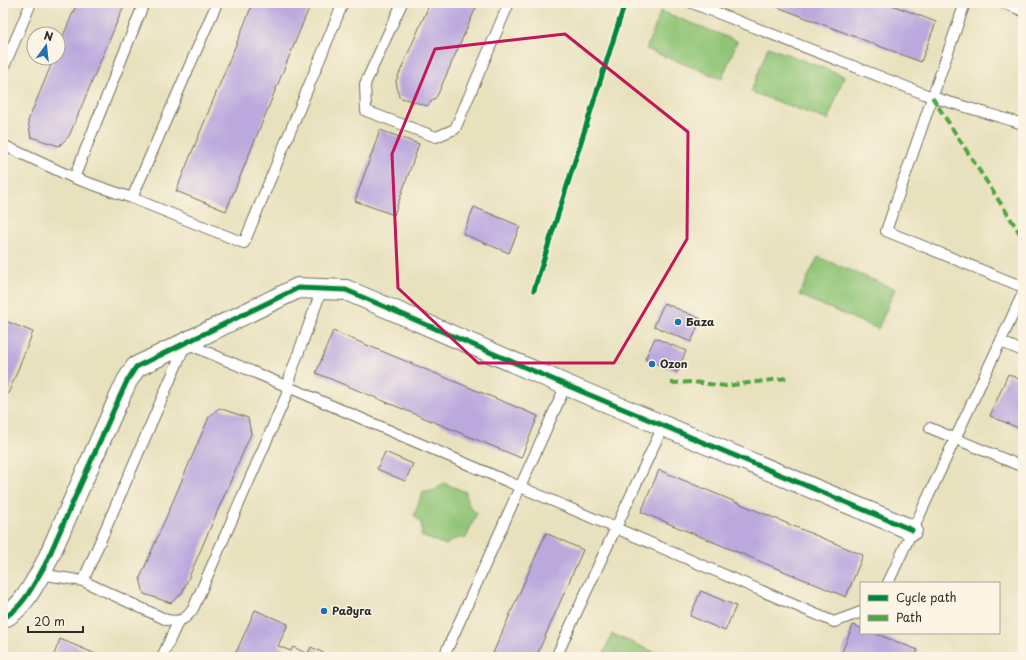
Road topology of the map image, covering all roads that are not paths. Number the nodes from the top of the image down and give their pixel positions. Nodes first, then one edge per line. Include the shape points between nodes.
1 (31, 3) edge
2 (144, 3) edge
3 (217, 3) edge
4 (343, 3) edge
5 (402, 3) edge
6 (509, 3) edge
7 (692, 3) edge
8 (965, 3) edge
9 (1004, 3) edge
10 (1023, 11) edge
11 (3, 69) edge
12 (932, 97) junction
13 (1023, 124) edge
14 (3, 145) edge
15 (74, 178) junction
16 (132, 198) junction
17 (1023, 287) edge
18 (322, 289) junction
19 (1023, 294) edge
20 (1001, 342) junction
21 (186, 343) junction
22 (1023, 351) edge
23 (566, 385) junction
24 (288, 387) junction
25 (663, 426) junction
26 (930, 428) dead end
27 (956, 440) junction
28 (1023, 468) edge
29 (521, 487) junction
30 (616, 528) junction
31 (912, 530) junction
32 (40, 574) junction
33 (83, 581) junction
34 (888, 582) edge
35 (860, 612) edge
36 (3, 618) edge
37 (178, 622) junction
38 (162, 657) edge
39 (446, 657) edge
40 (556, 657) edge

1 - 11 lane
2 - 15 lane
3 - 16 lane
4 - 16 lane via 244,243
5 - 6 lane via 365,84 366,111 436,137 455,129
7 - 12 lane
8 - 12 lane
9 - 10 lane
12 - 13 lane
12 - 17 lane via 886,231
14 - 15 lane
15 - 16 lane
18 - 21 street via 298,288
18 - 23 street via 346,290
18 - 24 lane
19 - 20 lane
20 - 22 lane
20 - 27 lane
21 - 24 lane
21 - 32 street via 136,367 127,381
21 - 33 lane
23 - 25 street
23 - 29 lane
24 - 29 lane
24 - 37 lane via 193,609 187,617
25 - 30 lane
25 - 31 street
26 - 27 lane
27 - 28 lane
27 - 31 lane
29 - 30 lane
29 - 39 lane via 445,654
30 - 35 lane via 834,622
30 - 40 lane
31 - 34 lane
32 - 33 lane
32 - 36 street via 17,607
33 - 37 lane via 167,620
37 - 38 lane

